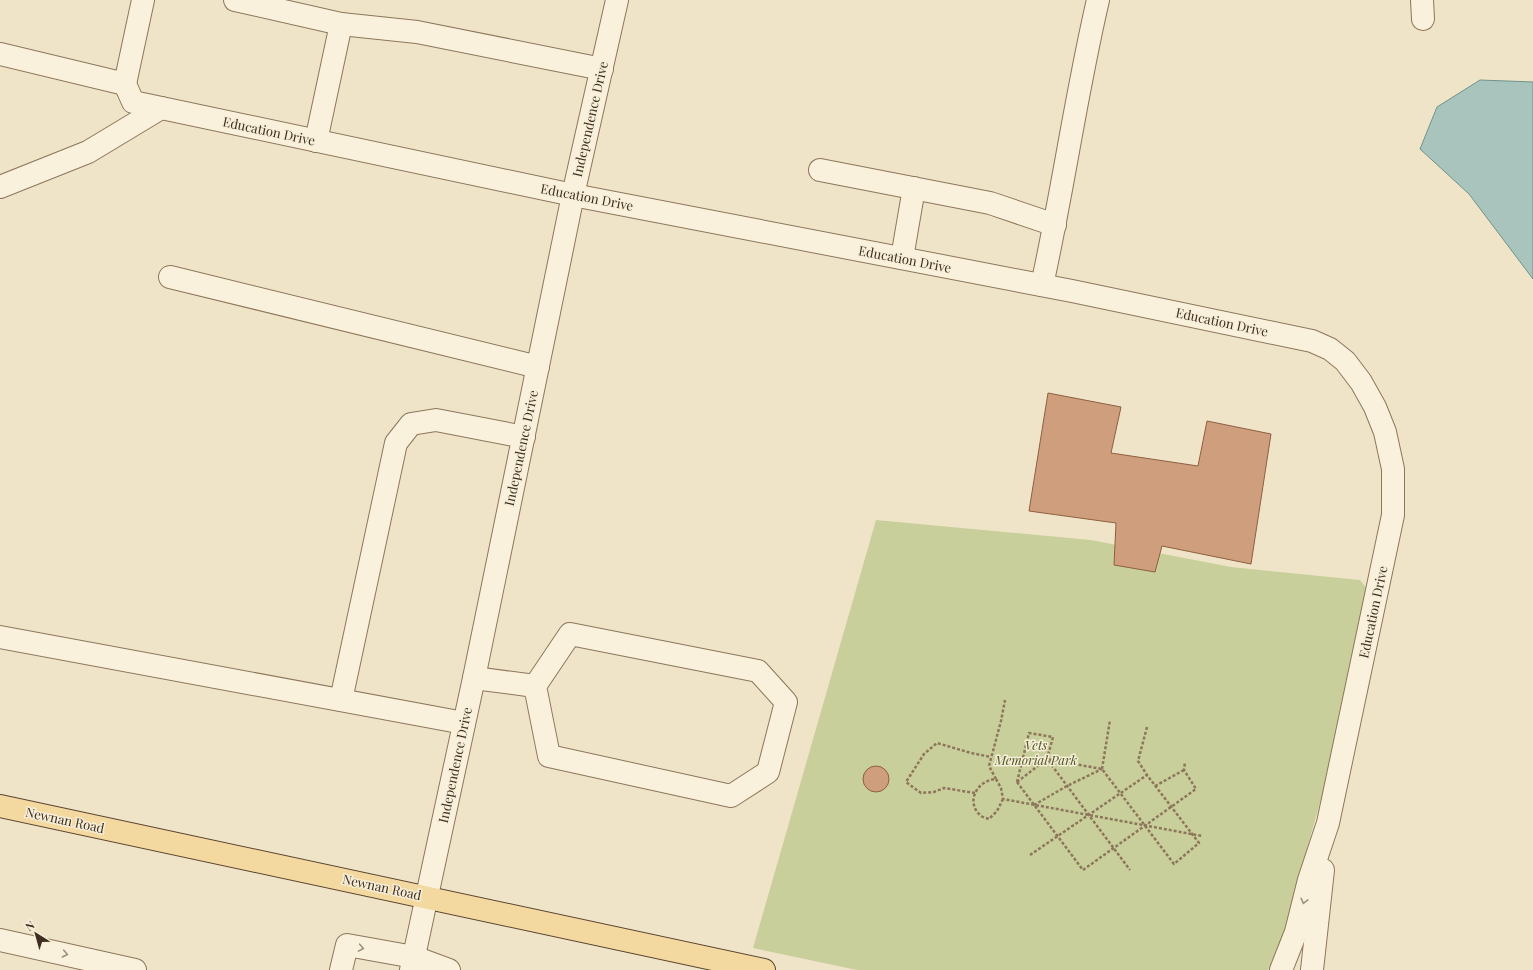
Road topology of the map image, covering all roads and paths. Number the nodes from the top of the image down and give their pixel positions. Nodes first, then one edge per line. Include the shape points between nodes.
1 (143, 0) edge
2 (235, 0) edge
3 (617, 0) edge
4 (1098, 0) edge
5 (342, 24) junction
6 (0, 54) edge
7 (602, 69) junction
8 (129, 93) junction
9 (161, 108) junction
10 (316, 141) junction
11 (820, 170) dead end
12 (0, 187) edge
13 (914, 188) junction
14 (573, 195) junction
15 (1055, 224) junction
16 (902, 258) junction
17 (170, 277) dead end
18 (1042, 285) junction
19 (538, 367) junction
20 (524, 437) junction
21 (0, 637) edge
22 (474, 678) junction
23 (535, 686) junction
24 (341, 700) junction
25 (1005, 700) dead end
26 (1110, 720) dead end
27 (464, 723) junction
28 (1147, 727) dead end
29 (991, 757) junction
30 (1047, 759) junction
31 (1186, 762) dead end
32 (1102, 769) junction
33 (1184, 770) junction
34 (1146, 775) junction
35 (996, 779) junction
36 (1017, 782) junction
37 (1067, 786) junction
38 (1155, 786) junction
39 (975, 793) junction
40 (1121, 793) junction
41 (1002, 799) junction
42 (1034, 805) junction
43 (0, 806) edge
44 (1171, 807) junction
45 (1090, 815) junction
46 (1328, 824) junction
47 (1145, 825) junction
48 (1191, 834) junction
49 (1202, 836) dead end
50 (1057, 837) junction
51 (1113, 848) junction
52 (1030, 855) dead end
53 (1130, 870) dead end
54 (428, 896) junction
55 (0, 940) edge
56 (413, 964) edge
57 (135, 970) edge
58 (341, 970) edge
59 (449, 970) edge
60 (764, 970) edge
61 (1281, 970) edge
62 (1312, 970) edge

1 - 8 street
2 - 5 street
3 - 7 street, Independence Drive
4 - 15 street
5 - 7 street via 417,32
5 - 10 street
6 - 8 street, Education Drive
7 - 14 street, Independence Drive
8 - 9 street, Education Drive
9 - 10 street, Education Drive
9 - 12 street via 88,152
10 - 14 street, Education Drive
11 - 13 street
13 - 15 street via 990,203
13 - 16 street
14 - 16 street, Education Drive
14 - 19 street, Independence Drive
15 - 18 street
16 - 18 street, Education Drive
17 - 19 street
18 - 46 street, Education Drive via 1312,342 1330,349 1345,361 1368,395 1385,432 1393,469 1393,515
19 - 20 street, Independence Drive
20 - 22 street, Independence Drive
20 - 24 street via 436,420 411,424 396,443
21 - 24 street
22 - 23 street
22 - 27 street, Independence Drive
23 - 23 street via 570,634 758,671 786,702 768,772 730,796 549,756
24 - 27 street
25 - 29 path
26 - 32 path
27 - 54 street, Independence Drive
28 - 34 path via 1138,761
29 - 35 path via 989,766
29 - 39 path via 937,742 924,754 906,782 921,793 944,788
30 - 32 path
30 - 36 path
30 - 36 path via 1053,737 1029,733
30 - 37 path
31 - 33 path
32 - 37 path
32 - 40 path
33 - 38 path
33 - 44 path via 1196,789
34 - 38 path
34 - 40 path
35 - 39 path via 980,784
35 - 41 path via 1002,788
36 - 42 path
37 - 42 path
37 - 45 path
38 - 44 path
39 - 41 path via 974,805 980,816 988,819 997,811
40 - 45 path
40 - 47 path
41 - 42 path
42 - 45 path
42 - 50 path
43 - 54 main road, Newnan Road
44 - 47 path
44 - 48 path
45 - 47 path
45 - 50 path
45 - 51 path
46 -> 61 street, Education Drive via 1309,880 1296,932
46 - 62 street, Education Drive
47 - 48 path
47 - 48 path via 1174,864 1199,843
47 - 51 path
48 - 49 path
50 - 51 path via 1082,870
50 - 52 path
51 - 53 path
54 - 56 street, Independence Drive
54 - 60 main road, Newnan Road
55 -> 57 street
58 -> 56 street via 347,946
56 - 59 street

